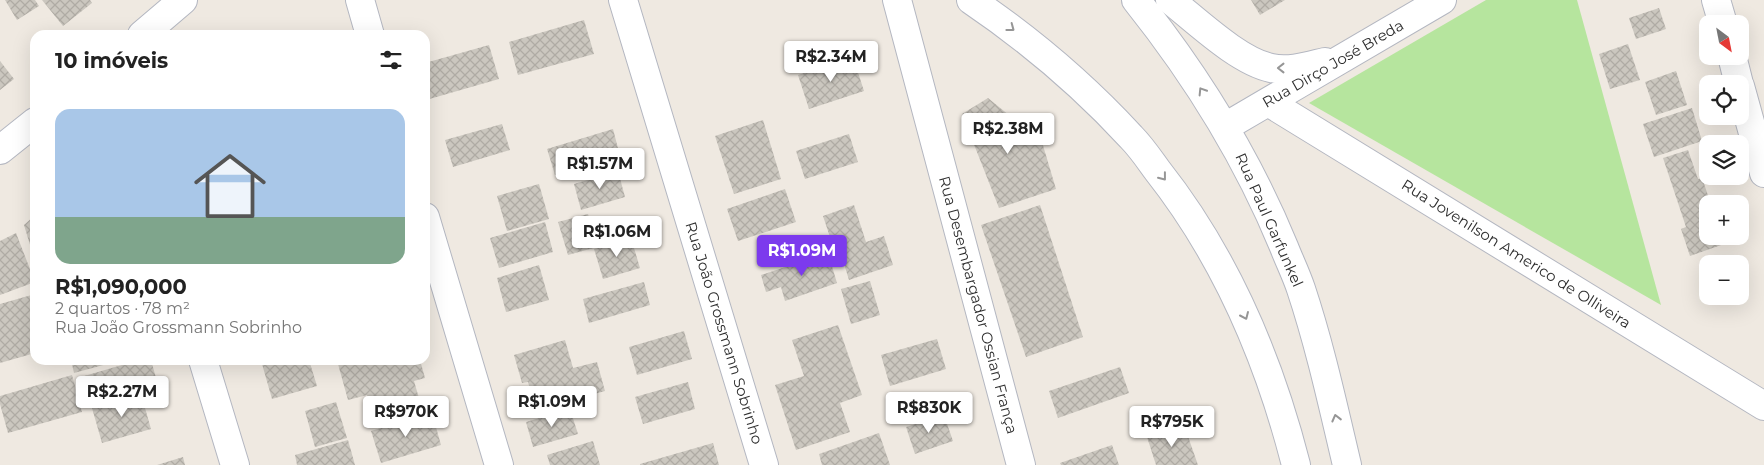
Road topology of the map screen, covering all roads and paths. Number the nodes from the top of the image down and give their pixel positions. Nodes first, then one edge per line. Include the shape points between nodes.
1 (183, 0) edge
2 (360, 0) edge
3 (624, 0) edge
4 (897, 0) edge
5 (971, 0) edge
6 (1136, 0) edge
7 (1170, 0) edge
8 (1442, 0) edge
9 (1716, 0) edge
10 (1720, 15) edge
11 (148, 30) edge
12 (369, 30) edge
13 (1345, 56) junction
14 (1268, 102) junction
15 (1749, 118) edge
16 (30, 126) edge
17 (1225, 127) junction
18 (0, 150) edge
19 (1764, 173) edge
20 (430, 235) edge
21 (205, 365) edge
22 (1764, 406) edge
23 (235, 465) edge
24 (499, 465) edge
25 (764, 465) edge
26 (1020, 465) edge
27 (1296, 465) edge
28 (1347, 465) edge

1 - 11 street
2 - 12 street
3 - 25 street, Rua João Grossmann Sobrinho
4 - 26 street, Rua Desembargador Ossian França
5 -> 27 street via 1033,44 1086,90 1132,138 1177,195 1215,254 1244,312 1270,375
17 -> 6 street, Rua Paul Garfunkel via 1195,79
13 -> 7 street via 1299,68 1273,69 1252,62 1231,48
8 - 13 street, Rua Dirço José Breda
9 - 10 street
13 - 14 street, Rua Dirço José Breda
14 - 17 street, Rua Dirço José Breda
14 - 22 street, Rua Jovenilson Americo de Olliveira
15 - 19 street
16 - 18 street
28 -> 17 street, Rua Paul Garfunkel via 1319,349 1300,287 1276,228
20 - 24 street
21 - 23 street

